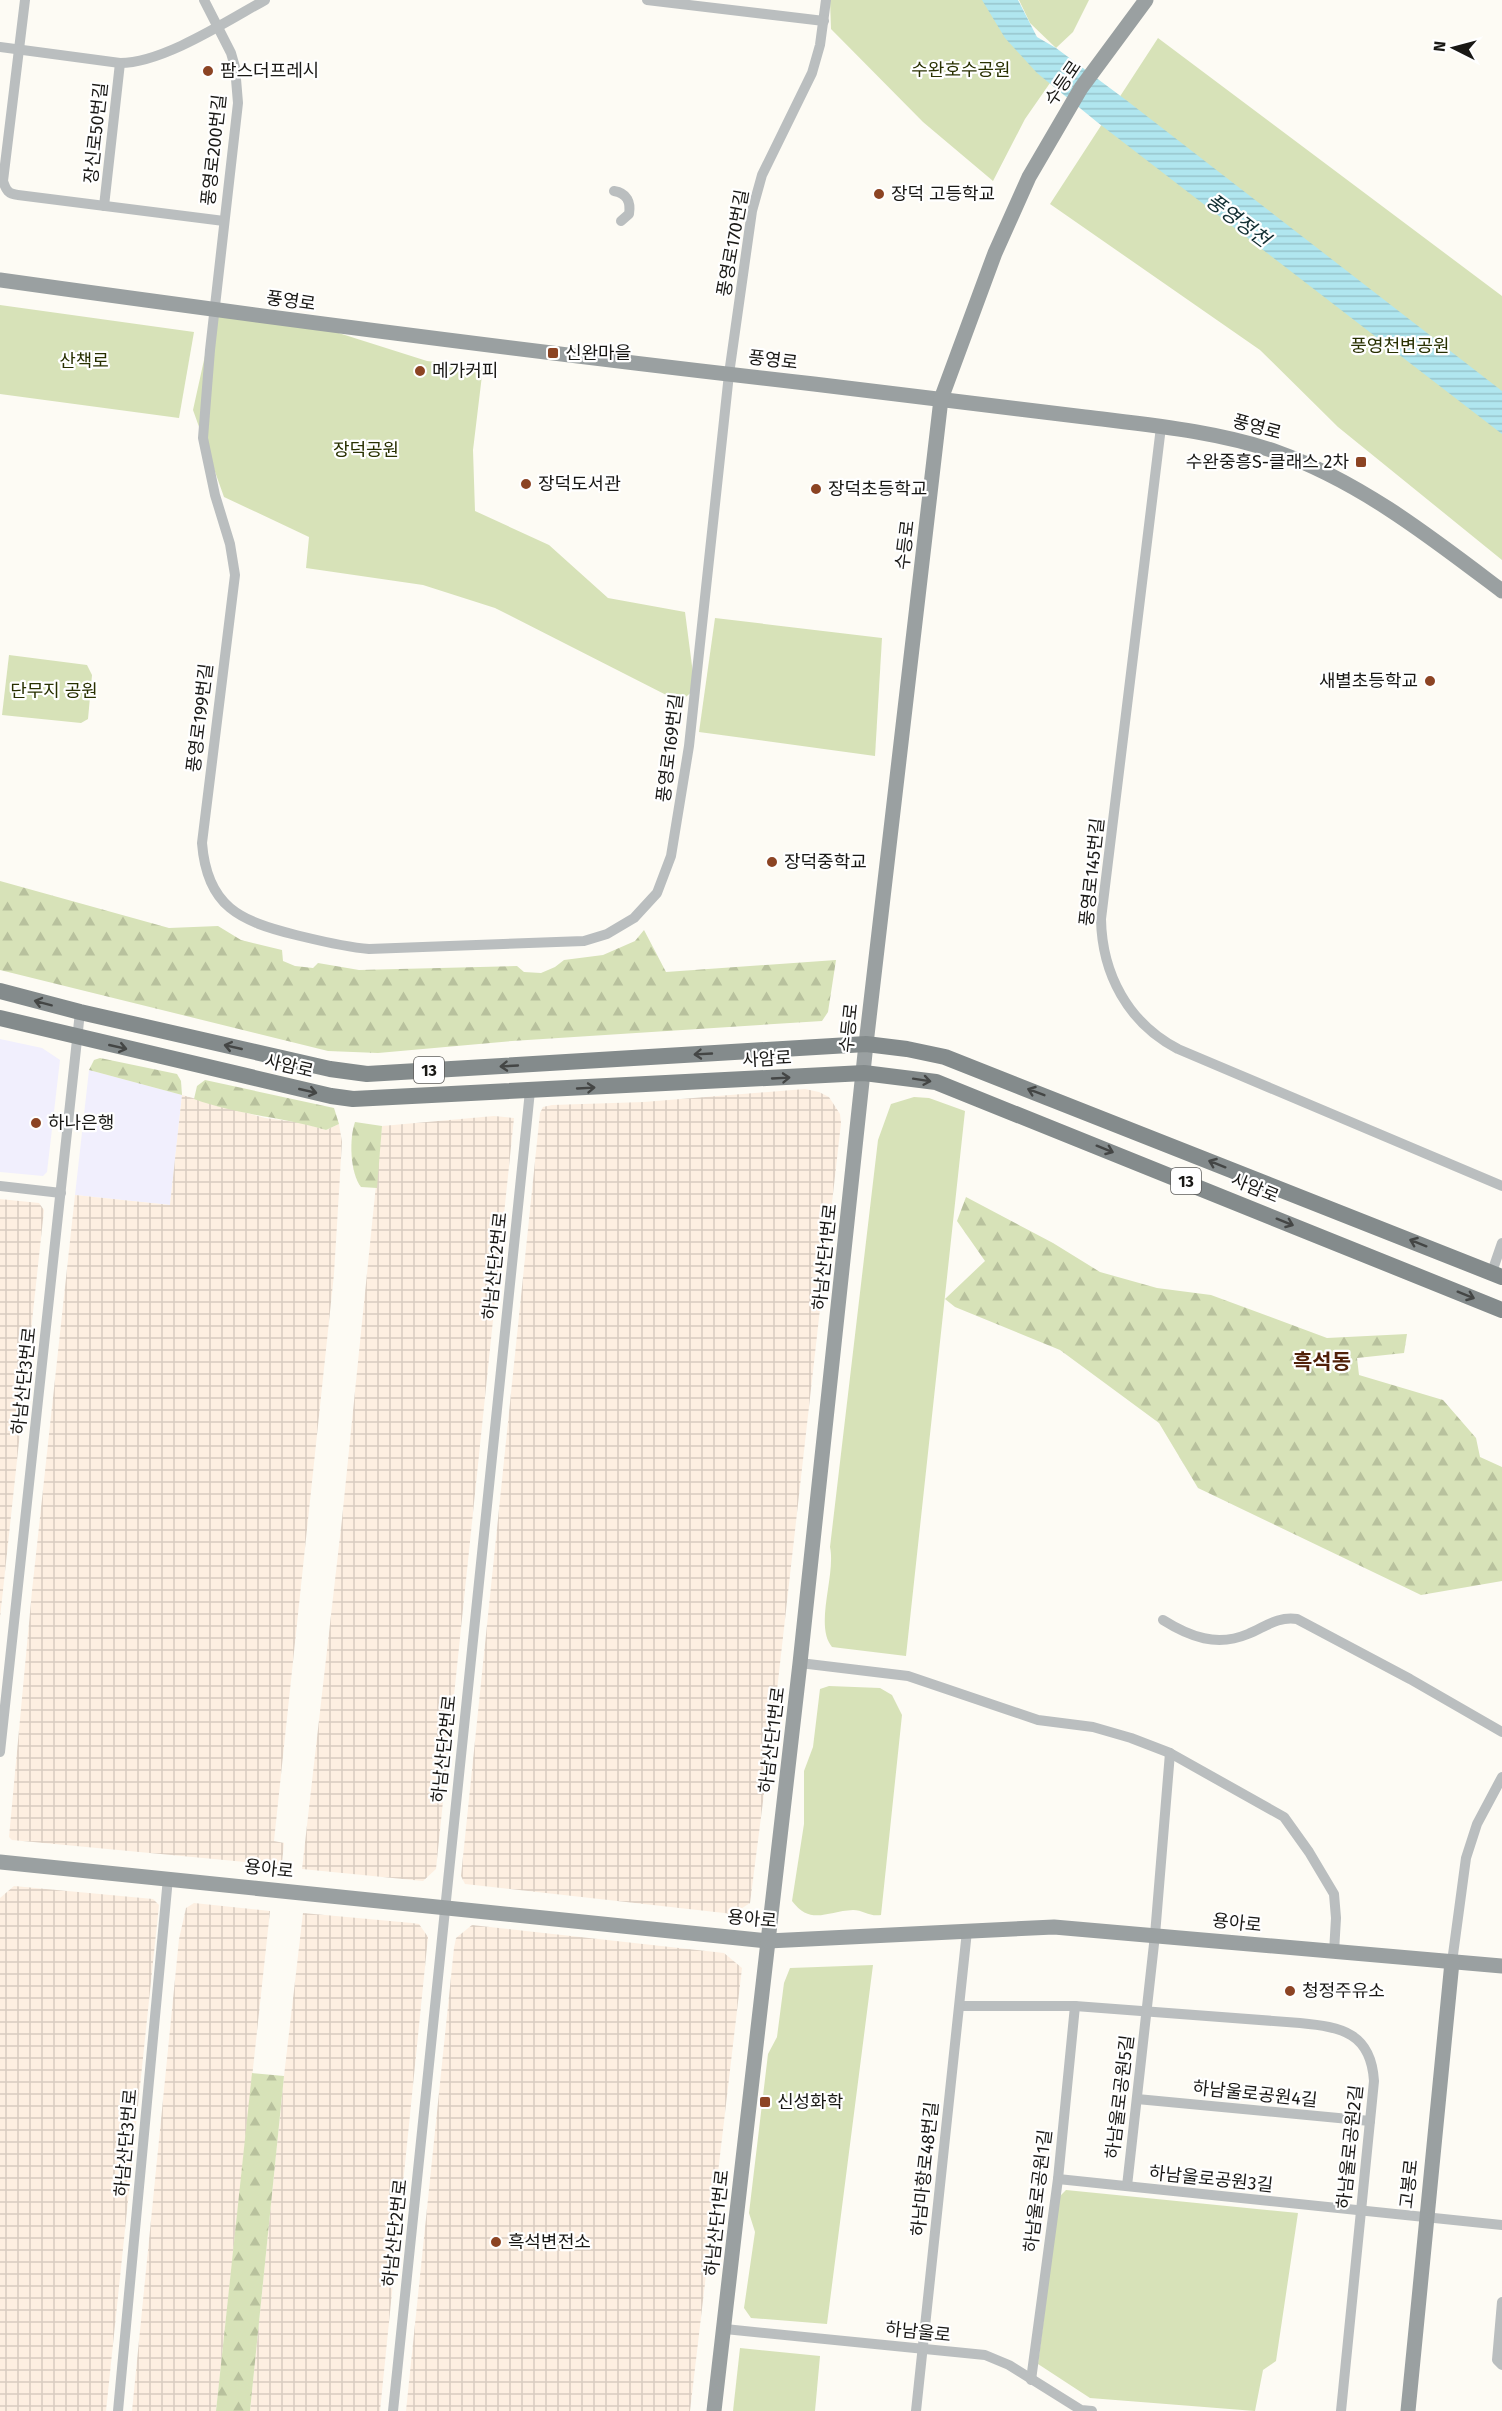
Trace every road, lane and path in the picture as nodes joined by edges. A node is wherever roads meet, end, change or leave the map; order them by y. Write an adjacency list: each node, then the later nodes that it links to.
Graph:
1 (25, 0): 10 (street)
2 (204, 0): 8 (street, 풍영로200번길)
3 (265, 0): 8 (street)
4 (647, 0): 7 (street)
5 (826, 0): 7 (street, 풍영로170번길)
6 (1146, 0): 19 (street, 수등로)
7 (824, 21): 18 (street, 풍영로170번길)
8 (217, 27): 11 (street, 장신로50번길); 14 (street, 풍영로200번길)
9 (0, 47): 10 (street, 장신로50번길)
10 (19, 50): 11 (street, 장신로50번길); 13 (street)
11 (120, 63): 13 (street, 장신로50번길)
12 (614, 191): 15 (street)
13 (104, 206): 14 (street)
14 (224, 221): 17 (street, 풍영로200번길)
15 (621, 221)
16 (0, 280): 17 (street, 풍영로)
17 (215, 310): 18 (street, 풍영로); 22 (street, 풍영로199번길)
18 (729, 375): 19 (street, 풍영로); 22 (street, 풍영로169번길)
19 (941, 399): 20 (street, 풍영로); 27 (street, 수등로)
20 (1161, 427): 21 (street, 풍영로); 31 (street, 풍영로145번길)
21 (1502, 591)
22 (442, 947)
23 (0, 991): 24 (main road, 사암로 / 13, one-way to 23)
24 (80, 1012): 26 (street, 하남산단3번로); 27 (main road, 사암로 / 13, one-way to 24)
25 (0, 1018): 26 (main road, 사암로 / 13)
26 (77, 1037): 29 (main road, 사암로 / 13, one-way to 29); 32 (street, 하남산단3번로)
27 (866, 1044): 28 (street, 수등로); 34 (main road, 사암로 / 13, one-way to 27)
28 (864, 1073): 29 (main road, 사암로 / 13, one-way to 28); 35 (main road, 사암로 / 13, one-way to 35); 37 (street, 하남산단1번로)
29 (530, 1091): 44 (street, 하남산단2번로)
30 (0, 1186): 32 (street)
31 (1502, 1186)
32 (62, 1193): 39 (street, 하남산단3번로)
33 (1502, 1243): 34 (street)
34 (1497, 1274)
35 (1502, 1310)
36 (1163, 1620): 38 (street)
37 (800, 1663): 40 (street); 47 (street, 하남산단1번로)
38 (1502, 1732)
39 (0, 1752)
40 (1170, 1753): 46 (street, 하남울로공원5길); 48 (street)
41 (1502, 1777): 49 (street)
42 (0, 1862): 43 (street, 용아로)
43 (168, 1878): 44 (street, 용아로); 66 (street, 하남산단3번로)
44 (444, 1907): 47 (street, 용아로); 67 (street, 하남산단2번로)
45 (967, 1931): 46 (street, 용아로); 47 (street, 용아로); 51 (street, 하남마항로48번길)
46 (1155, 1935): 48 (street, 용아로); 53 (street, 하남울로공원5길)
47 (768, 1941): 62 (street, 하남산단1번로)
48 (1334, 1952): 49 (street, 용아로)
49 (1452, 1962): 50 (street, 용아로); 59 (street, 고봉로)
50 (1502, 1966)
51 (960, 2006): 52 (street, 하남울로공원2길); 63 (street, 하남마항로48번길)
52 (1075, 2006): 53 (street, 하남울로공원2길); 56 (street, 하남울로공원1길)
53 (1146, 2012): 54 (street, 하남울로공원5길); 55 (street, 하남울로공원2길)
54 (1137, 2099): 55 (street, 하남울로공원4길); 57 (street, 하남울로공원5길)
55 (1370, 2121): 58 (street, 하남울로공원2길)
56 (1058, 2179): 57 (street, 하남울로공원3길); 65 (street, 하남울로공원1길)
57 (1126, 2186): 58 (street, 하남울로공원3길)
58 (1361, 2211): 59 (street, 하남울로공원3길); 71 (street, 하남울로공원2길)
59 (1426, 2218): 60 (street, 하남울로공원3길); 72 (street, 고봉로)
60 (1502, 2225)
61 (1502, 2302): 64 (street)
62 (725, 2329): 63 (street, 하남울로); 68 (street, 하남산단1번로)
63 (922, 2349): 65 (street, 하남울로); 69 (street, 하남마항로48번길)
64 (1502, 2365)
65 (1030, 2380): 70 (street, 하남울로)
66 (118, 2411)
67 (393, 2411)
68 (714, 2411)
69 (916, 2411)
70 (1092, 2411)
71 (1341, 2411)
72 (1408, 2411)

